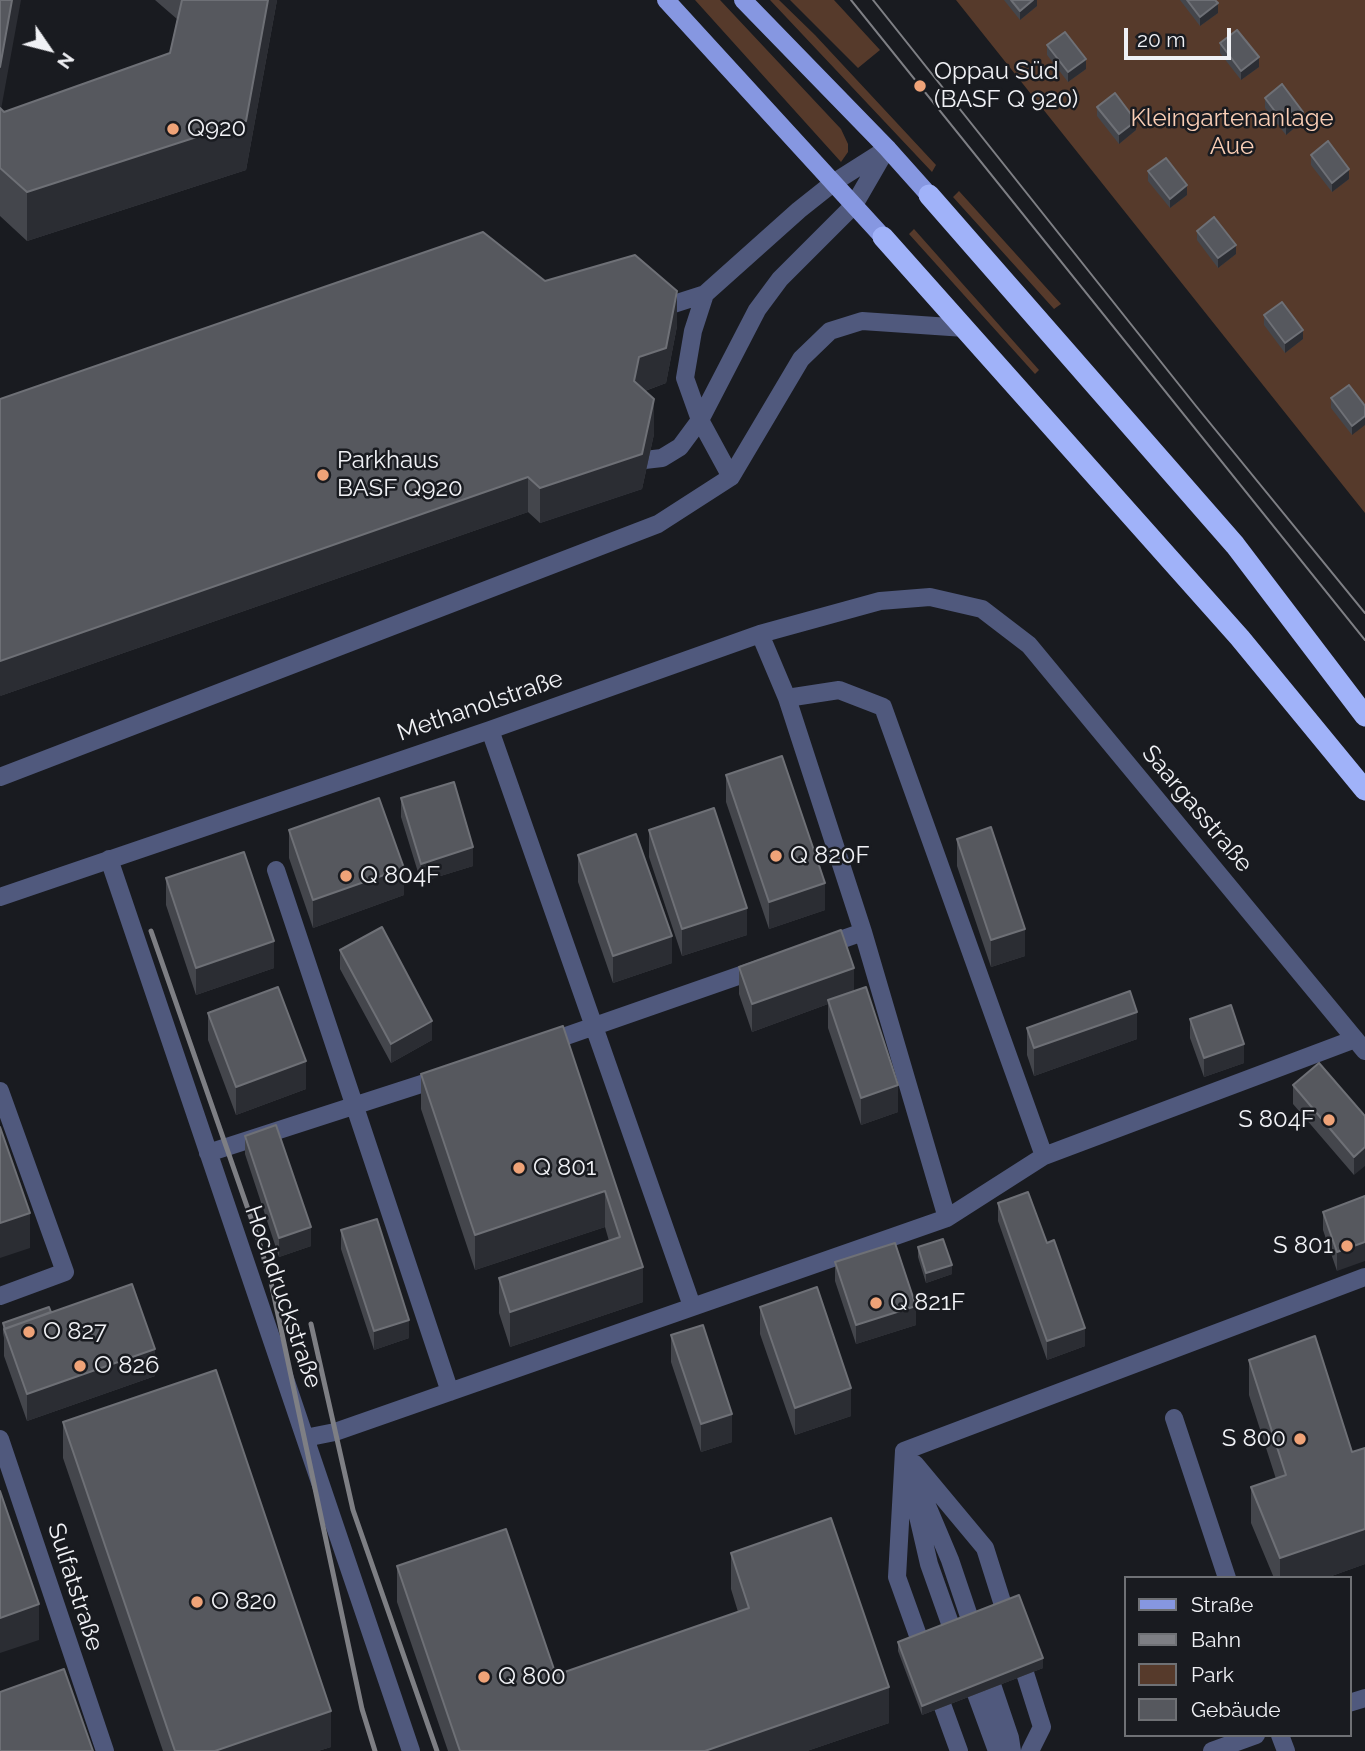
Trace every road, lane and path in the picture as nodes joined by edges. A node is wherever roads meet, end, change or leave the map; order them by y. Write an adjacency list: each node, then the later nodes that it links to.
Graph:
1 (666, 0): 4 (main road)
2 (743, 0): 3 (main road)
3 (887, 148): 4 (street); 5 (main road); 6 (street)
4 (833, 183): 6 (main road); 8 (street)
5 (929, 195): 17 (highway)
6 (854, 205): 7 (main road); 11 (street)
7 (883, 237): 10 (highway)
8 (705, 293): 9 (street); 11 (street)
9 (639, 315)
10 (965, 327): 13 (street); 20 (highway)
11 (700, 420): 12 (street); 13 (street)
12 (608, 463)
13 (731, 477): 19 (street)
14 (982, 608): 15 (street, Methanolstraße); 28 (street, Saargasstraße)
15 (760, 634): 16 (street); 18 (street, Methanolstraße)
16 (787, 698): 24 (street); 34 (street)
17 (1365, 716)
18 (490, 730): 21 (street, Methanolstraße); 27 (street)
19 (3, 772)
20 (1365, 790)
21 (109, 859): 23 (street, Methanolstraße); 33 (street, Hochdruckstraße)
22 (276, 870): 32 (street)
23 (0, 897)
24 (863, 932): 25 (street); 35 (street)
25 (812, 950)
26 (774, 964): 27 (street)
27 (596, 1027): 29 (street); 38 (street)
28 (1360, 1045): 34 (street)
29 (532, 1048)
30 (456, 1072): 32 (street)
31 (0, 1091): 37 (street)
32 (354, 1105): 33 (street); 39 (street)
33 (208, 1153): 41 (street, Hochdruckstraße)
34 (1044, 1156): 35 (street)
35 (947, 1218): 38 (street)
36 (1365, 1277): 43 (street)
37 (0, 1296)
38 (692, 1306): 39 (street)
39 (450, 1392): 41 (street)
40 (1174, 1418): 44 (street)
41 (305, 1438): 47 (street, Hochdruckstraße)
42 (0, 1439): 46 (street, Sulfatstraße)
43 (904, 1451): 48 (street); 49 (street); 50 (street); 51 (street)
44 (1226, 1576)
45 (1250, 1737): 52 (street)
46 (105, 1751)
47 (411, 1751)
48 (958, 1751)
49 (997, 1751)
50 (1012, 1751)
51 (1030, 1751)
52 (1212, 1751)

